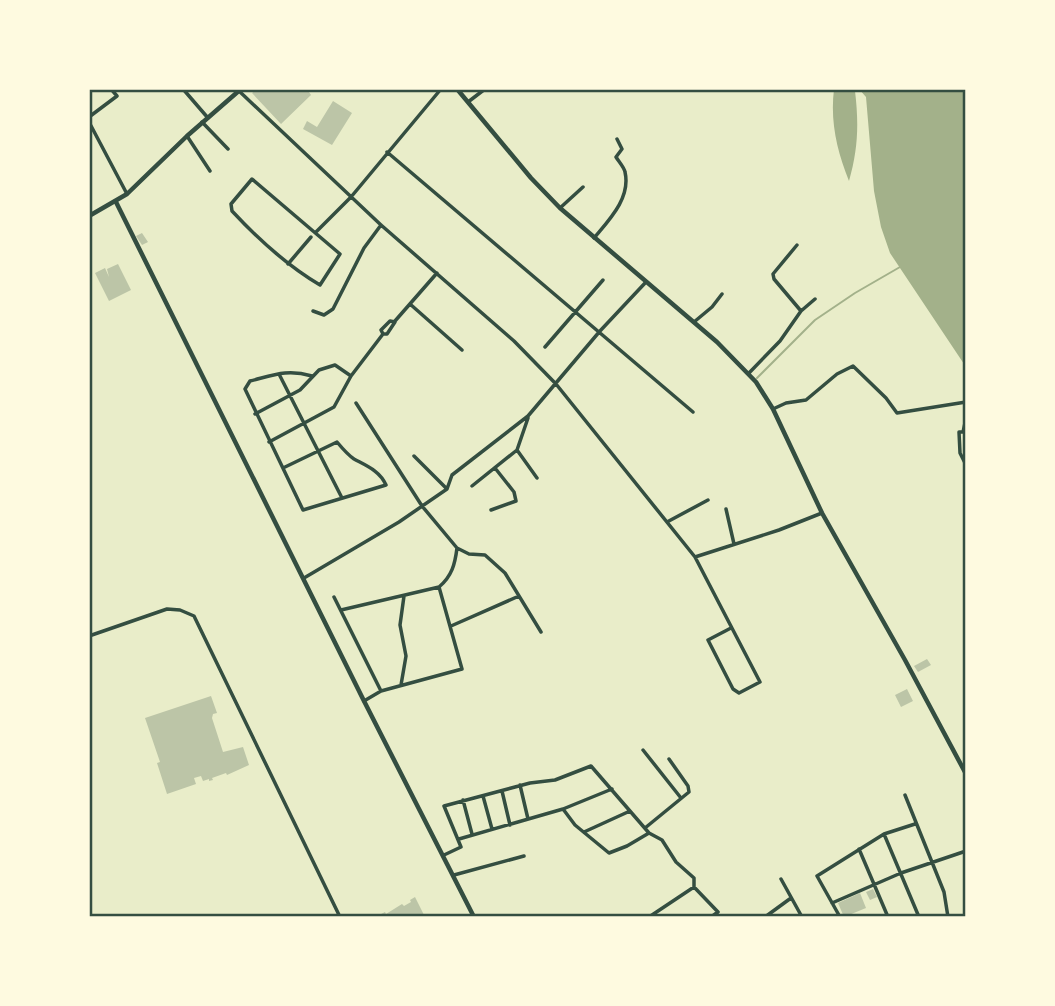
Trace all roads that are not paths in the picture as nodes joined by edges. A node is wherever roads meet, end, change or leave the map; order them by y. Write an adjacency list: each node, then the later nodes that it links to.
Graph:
1 (111, 89): 9 (street)
2 (183, 89): 8 (street)
3 (441, 89): 14 (street)
4 (457, 89): 7 (main road)
5 (485, 89): 7 (street)
6 (240, 90): 8 (main road); 18 (street)
7 (468, 102): 20 (main road)
8 (208, 118): 10 (main road)
9 (89, 119): 17 (street)
10 (202, 122): 11 (main road); 13 (street)
11 (187, 136): 15 (street); 17 (main road)
12 (617, 139): 25 (street)
13 (228, 149)
14 (387, 152): 18 (street); 35 (street)
15 (210, 171)
16 (583, 187): 20 (street)
17 (127, 194): 19 (main road)
18 (351, 197): 22 (street); 23 (street)
19 (116, 202): 21 (main road); 77 (main road)
20 (560, 208): 25 (main road)
21 (89, 216)
22 (381, 225): 28 (street); 34 (street)
23 (316, 232): 27 (street); 27 (street)
24 (310, 237): 27 (street)
25 (594, 238): 30 (main road)
26 (797, 245): 36 (street)
27 (288, 264)
28 (437, 273): 33 (street); 47 (street)
29 (603, 280): 35 (street)
30 (646, 282): 38 (main road); 39 (street)
31 (722, 294): 38 (street)
32 (815, 299): 36 (street)
33 (410, 304): 37 (street); 42 (street)
34 (313, 311)
35 (576, 311): 39 (street); 41 (street)
36 (801, 311): 43 (street)
37 (394, 321): 40 (street); 40 (street)
38 (694, 323): 43 (main road)
39 (600, 331): 47 (street); 52 (street)
40 (383, 334): 46 (street)
41 (545, 347)
42 (462, 351)
43 (749, 373): 51 (main road)
44 (279, 374): 45 (street); 48 (street); 53 (street)
45 (312, 376): 46 (street); 48 (street)
46 (351, 376): 56 (street)
47 (556, 384): 54 (street); 73 (street)
48 (289, 396): 53 (street); 56 (street)
49 (966, 402): 51 (street)
50 (356, 403): 69 (street)
51 (773, 409): 72 (main road)
52 (693, 412)
53 (255, 414): 57 (street)
54 (528, 416): 59 (street); 66 (street)
55 (966, 418): 61 (street)
56 (304, 423): 57 (street); 58 (street)
57 (269, 442): 62 (street)
58 (317, 450): 62 (street); 67 (street); 67 (street)
59 (517, 450): 63 (street); 64 (street)
60 (414, 456): 66 (street)
61 (966, 465)
62 (283, 468): 67 (street)
63 (495, 468): 65 (street); 71 (street)
64 (537, 478)
65 (472, 486)
66 (447, 489): 69 (street)
67 (342, 498)
68 (708, 500): 73 (street)
69 (422, 506): 75 (street); 77 (street)
70 (726, 509): 74 (street)
71 (491, 510)
72 (822, 513): 74 (street); 92 (main road)
73 (667, 522): 76 (street)
74 (734, 545): 76 (street)
75 (457, 548): 78 (street); 80 (street)
76 (695, 557): 84 (street)
77 (304, 578): 89 (main road)
78 (439, 587): 79 (street); 83 (street)
79 (404, 596): 82 (street); 87 (street)
80 (519, 596): 83 (street); 85 (street)
81 (334, 597): 82 (street)
82 (341, 610): 88 (street)
83 (451, 626): 87 (street)
84 (731, 628): 84 (street)
85 (541, 632)
86 (89, 636): 125 (street)
87 (401, 685): 88 (street)
88 (382, 691): 89 (street)
89 (364, 701): 114 (main road)
90 (643, 750): 98 (street)
91 (669, 759): 98 (street)
92 (966, 774)
93 (520, 785): 94 (street); 95 (street); 102 (street)
94 (612, 789): 100 (street); 101 (street)
95 (502, 791): 97 (street); 104 (street)
96 (905, 795): 103 (street)
97 (483, 796): 99 (street); 106 (street)
98 (681, 798): 105 (street)
99 (463, 800): 109 (street); 111 (street)
100 (563, 809): 102 (street); 107 (street)
101 (630, 811): 105 (street); 107 (street)
102 (528, 820): 104 (street)
103 (915, 824): 110 (street); 116 (street)
104 (510, 825): 106 (street)
105 (645, 828): 108 (street)
106 (492, 829): 109 (street)
107 (584, 832): 108 (street)
108 (649, 833): 121 (street)
109 (472, 834): 111 (street)
110 (884, 834): 112 (street); 117 (street)
111 (459, 839): 114 (street)
112 (859, 849): 120 (street); 123 (street)
113 (966, 851): 116 (street)
114 (444, 855): 118 (main road)
115 (524, 856): 118 (street)
116 (931, 862): 117 (street); 135 (street)
117 (901, 873): 120 (street); 134 (street)
118 (454, 875): 126 (main road)
119 (781, 880): 122 (street)
120 (875, 884): 123 (street); 133 (street)
121 (694, 887): 124 (street); 127 (street)
122 (791, 898): 130 (street); 131 (street)
123 (832, 903): 132 (street)
124 (718, 912): 128 (street); 129 (street)
125 (340, 917)
126 (474, 917)
127 (649, 917)
128 (711, 917)
129 (723, 917)
130 (765, 917)
131 (802, 917)
132 (840, 917)
133 (888, 917)
134 (919, 917)
135 (948, 917)

